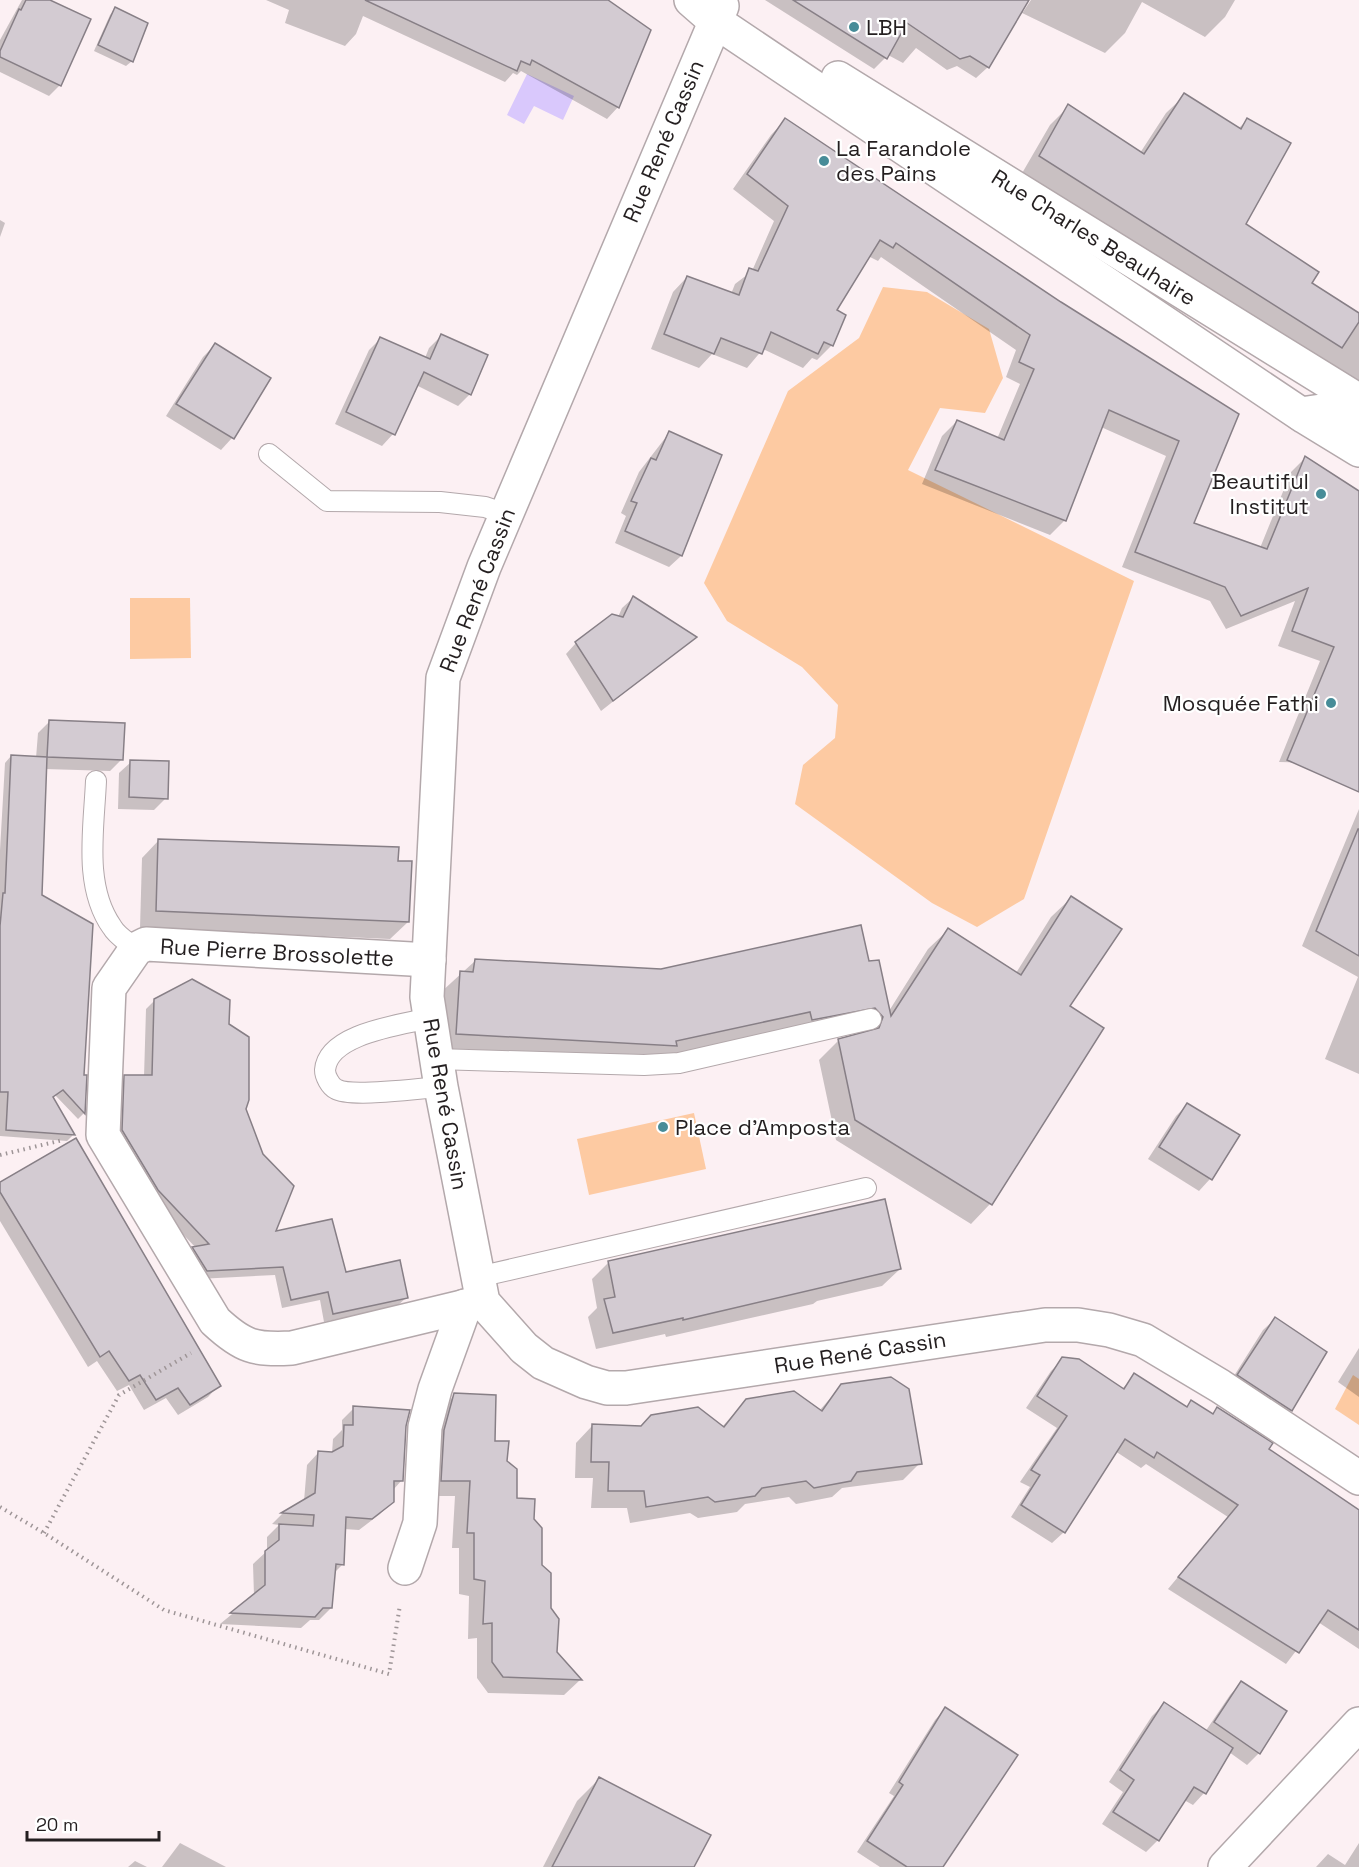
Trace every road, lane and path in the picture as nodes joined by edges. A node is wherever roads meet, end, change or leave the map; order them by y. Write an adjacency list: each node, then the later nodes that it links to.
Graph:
1 (708, 7): 2 (street, Rue Charles Beauhaire); 3 (street); 7 (street, Rue René Cassin)
2 (1359, 401)
3 (1300, 414): 4 (street); 5 (street)
4 (1359, 430)
5 (1359, 450)
6 (269, 454): 7 (lane)
7 (506, 514): 10 (street, Rue René Cassin)
8 (96, 781): 9 (lane)
9 (136, 949): 10 (street, Rue Pierre Brossolette); 14 (street, Rue Pierre Brossolette)
10 (429, 960): 11 (street, Rue René Cassin)
11 (430, 1018): 13 (street, Rue René Cassin); 13 (lane)
12 (871, 1019): 13 (lane)
13 (438, 1073): 17 (street, Rue René Cassin)
14 (103, 1135): 15 (path); 18 (street)
15 (0, 1155)
16 (866, 1188): 17 (lane)
17 (475, 1295): 18 (street); 19 (street, Rue René Cassin); 22 (street)
18 (227, 1332): 21 (path)
19 (1359, 1478)
20 (0, 1507): 21 (path)
21 (44, 1533): 22 (path)
22 (405, 1568)
23 (1359, 1724): 24 (street)
24 (1225, 1867)

